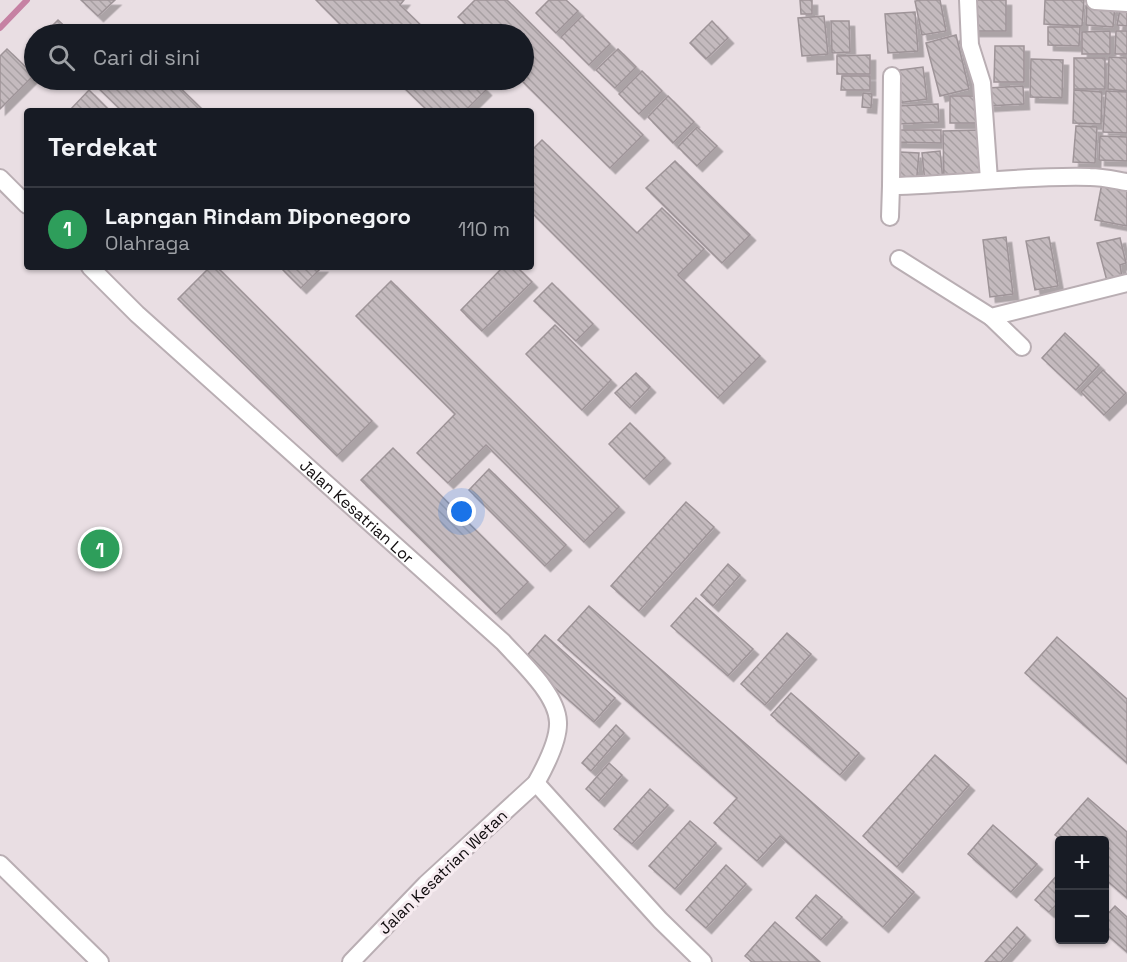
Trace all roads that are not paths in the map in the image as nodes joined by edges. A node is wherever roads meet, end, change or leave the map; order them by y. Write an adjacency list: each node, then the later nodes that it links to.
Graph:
1 (968, 0): 6 (street)
2 (1095, 1): 3 (street)
3 (1127, 3)
4 (892, 76): 8 (street)
5 (0, 178): 9 (street)
6 (989, 180): 7 (street); 8 (street)
7 (1127, 182)
8 (891, 186): 10 (street)
9 (24, 202)
10 (890, 217)
11 (899, 259): 14 (street)
12 (93, 270): 16 (street, Jalan Kesatrian Lor)
13 (1127, 282): 14 (street)
14 (991, 317): 15 (street)
15 (1022, 347)
16 (536, 783): 19 (street, Jalan Kesatrian Wetan); 20 (street)
17 (0, 864): 18 (street)
18 (100, 962)
19 (351, 962)
20 (703, 962)

